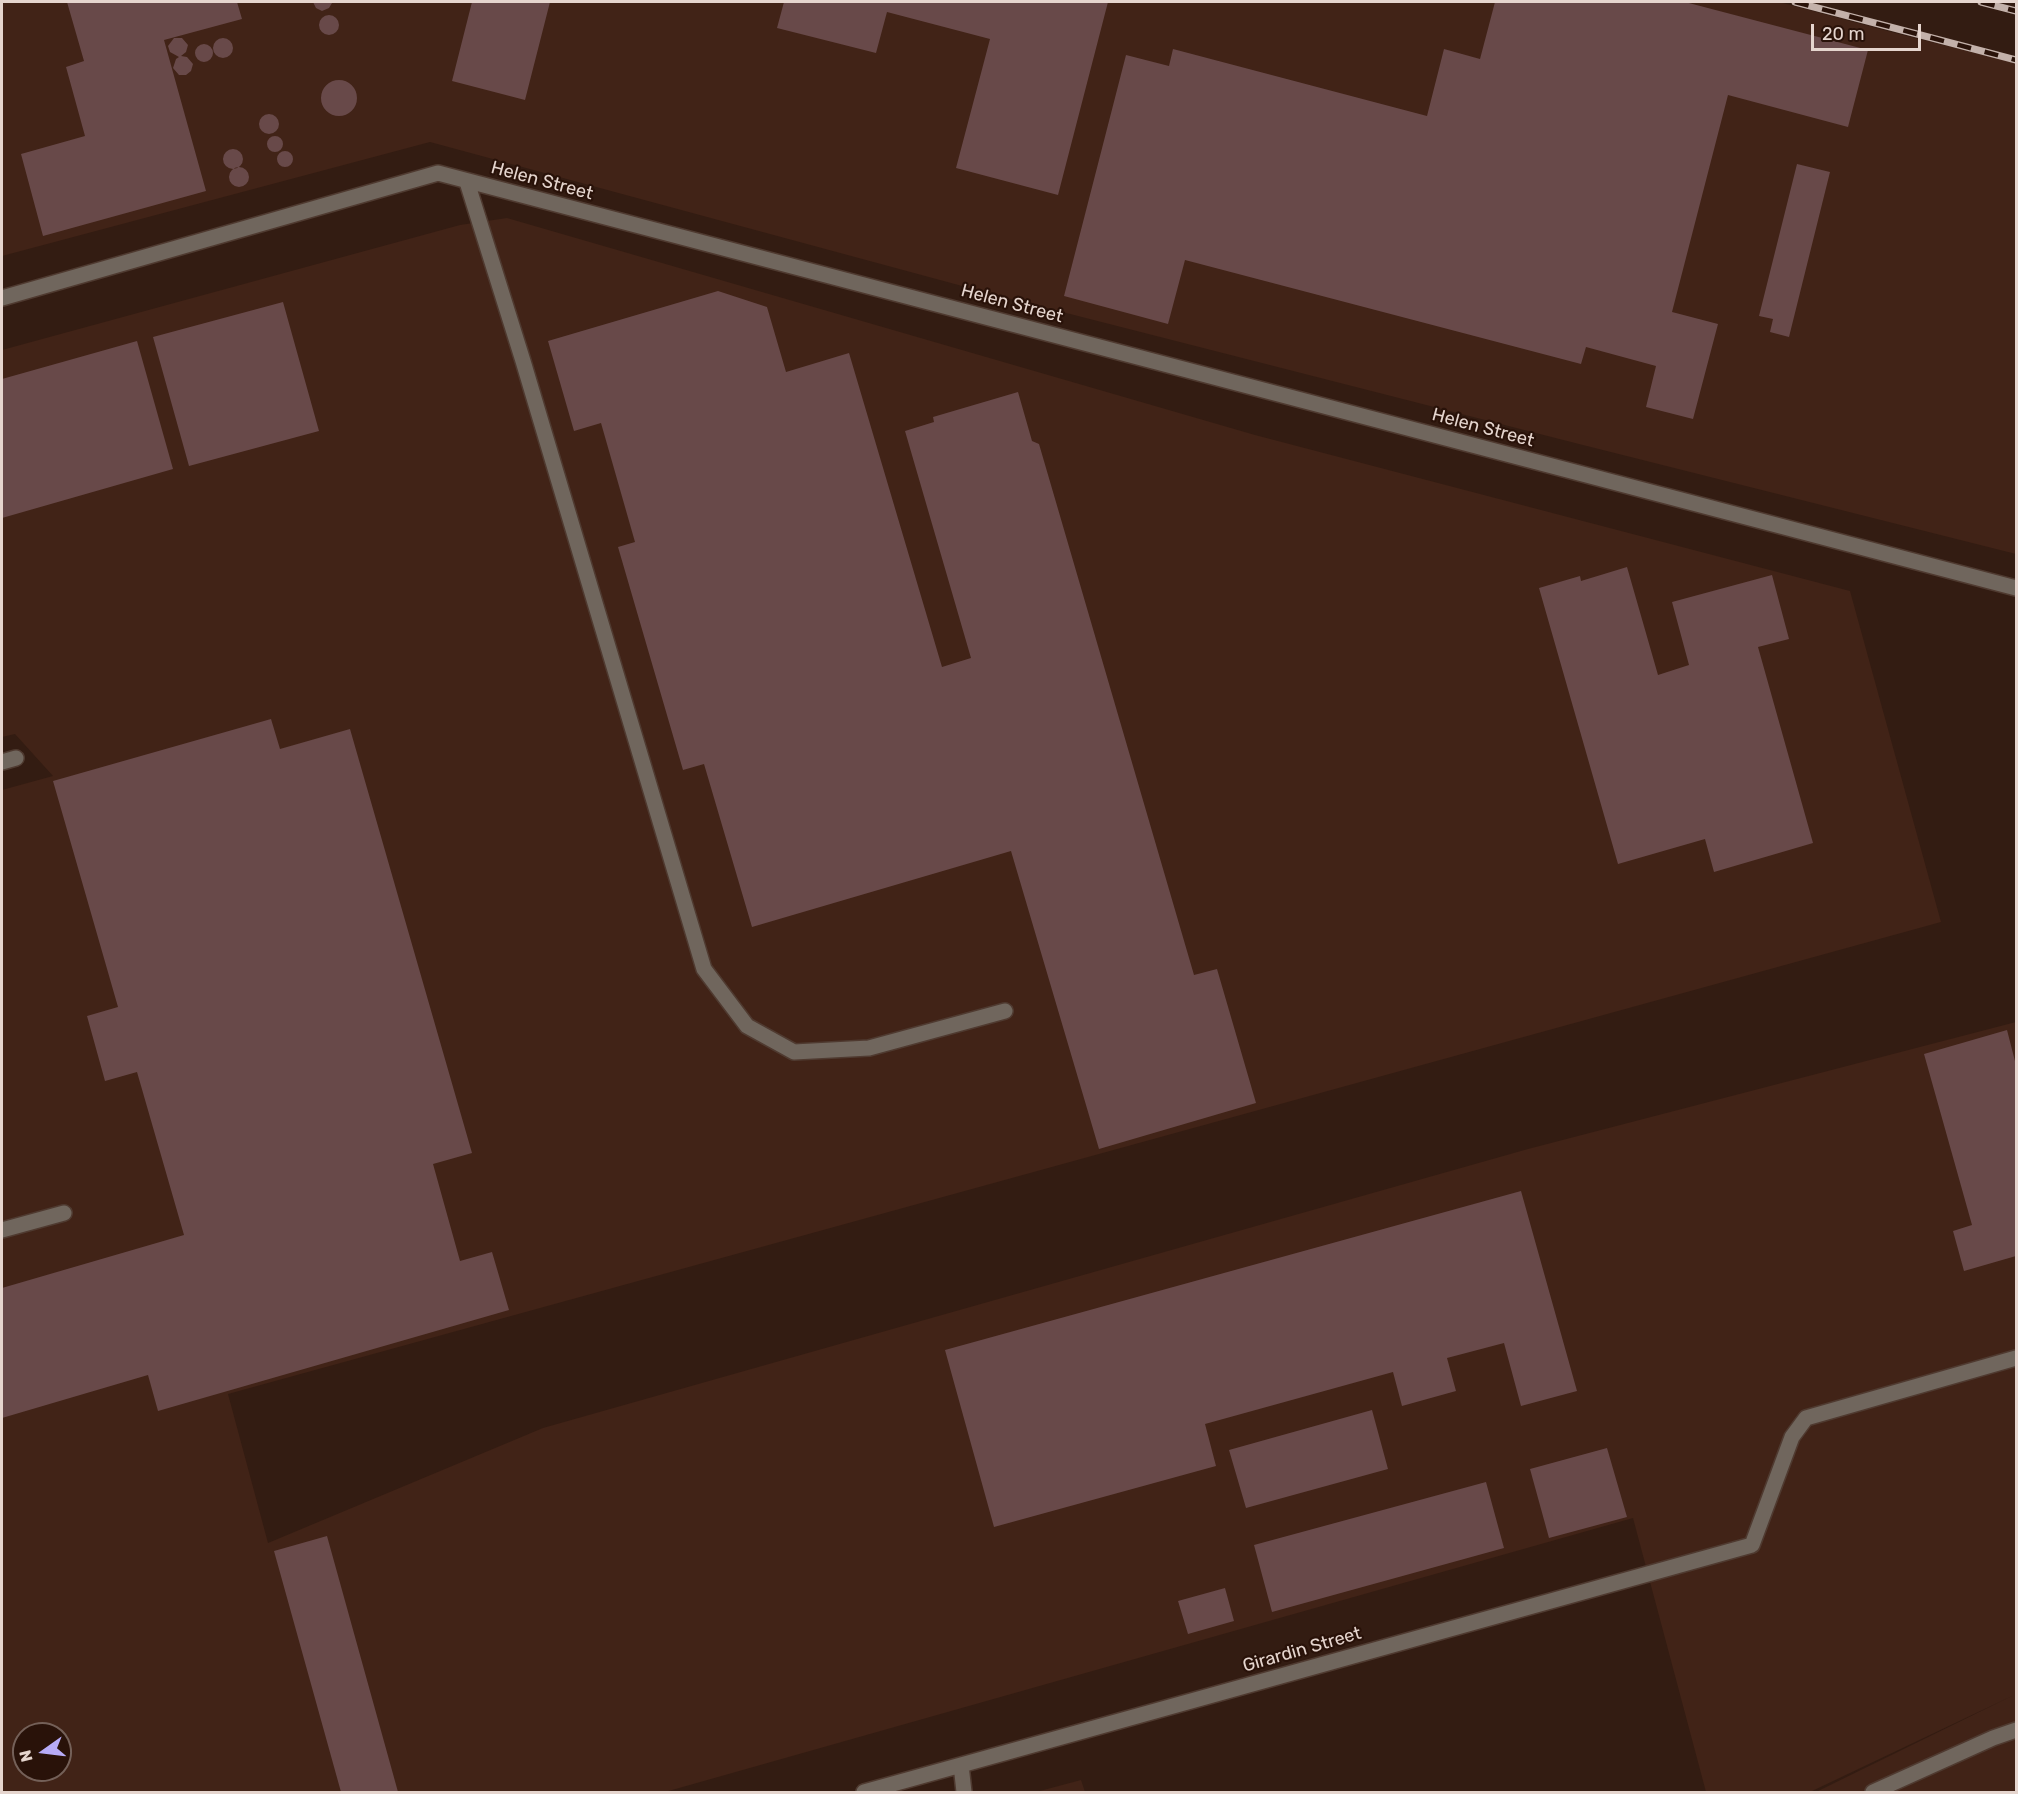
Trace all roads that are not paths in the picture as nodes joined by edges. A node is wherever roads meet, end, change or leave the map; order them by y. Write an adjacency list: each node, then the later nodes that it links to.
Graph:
1 (466, 182): 2 (street, Helen Street); 3 (street, Helen Street); 4 (street)
2 (2, 298)
3 (2016, 588)
4 (1005, 1011)
5 (64, 1213): 6 (street)
6 (2, 1230)
7 (2016, 1358): 9 (street, Girardin Street)
8 (2016, 1730): 12 (street)
9 (961, 1765): 10 (street, Girardin Street); 11 (street)
10 (864, 1792)
11 (964, 1792)
12 (1873, 1792)

